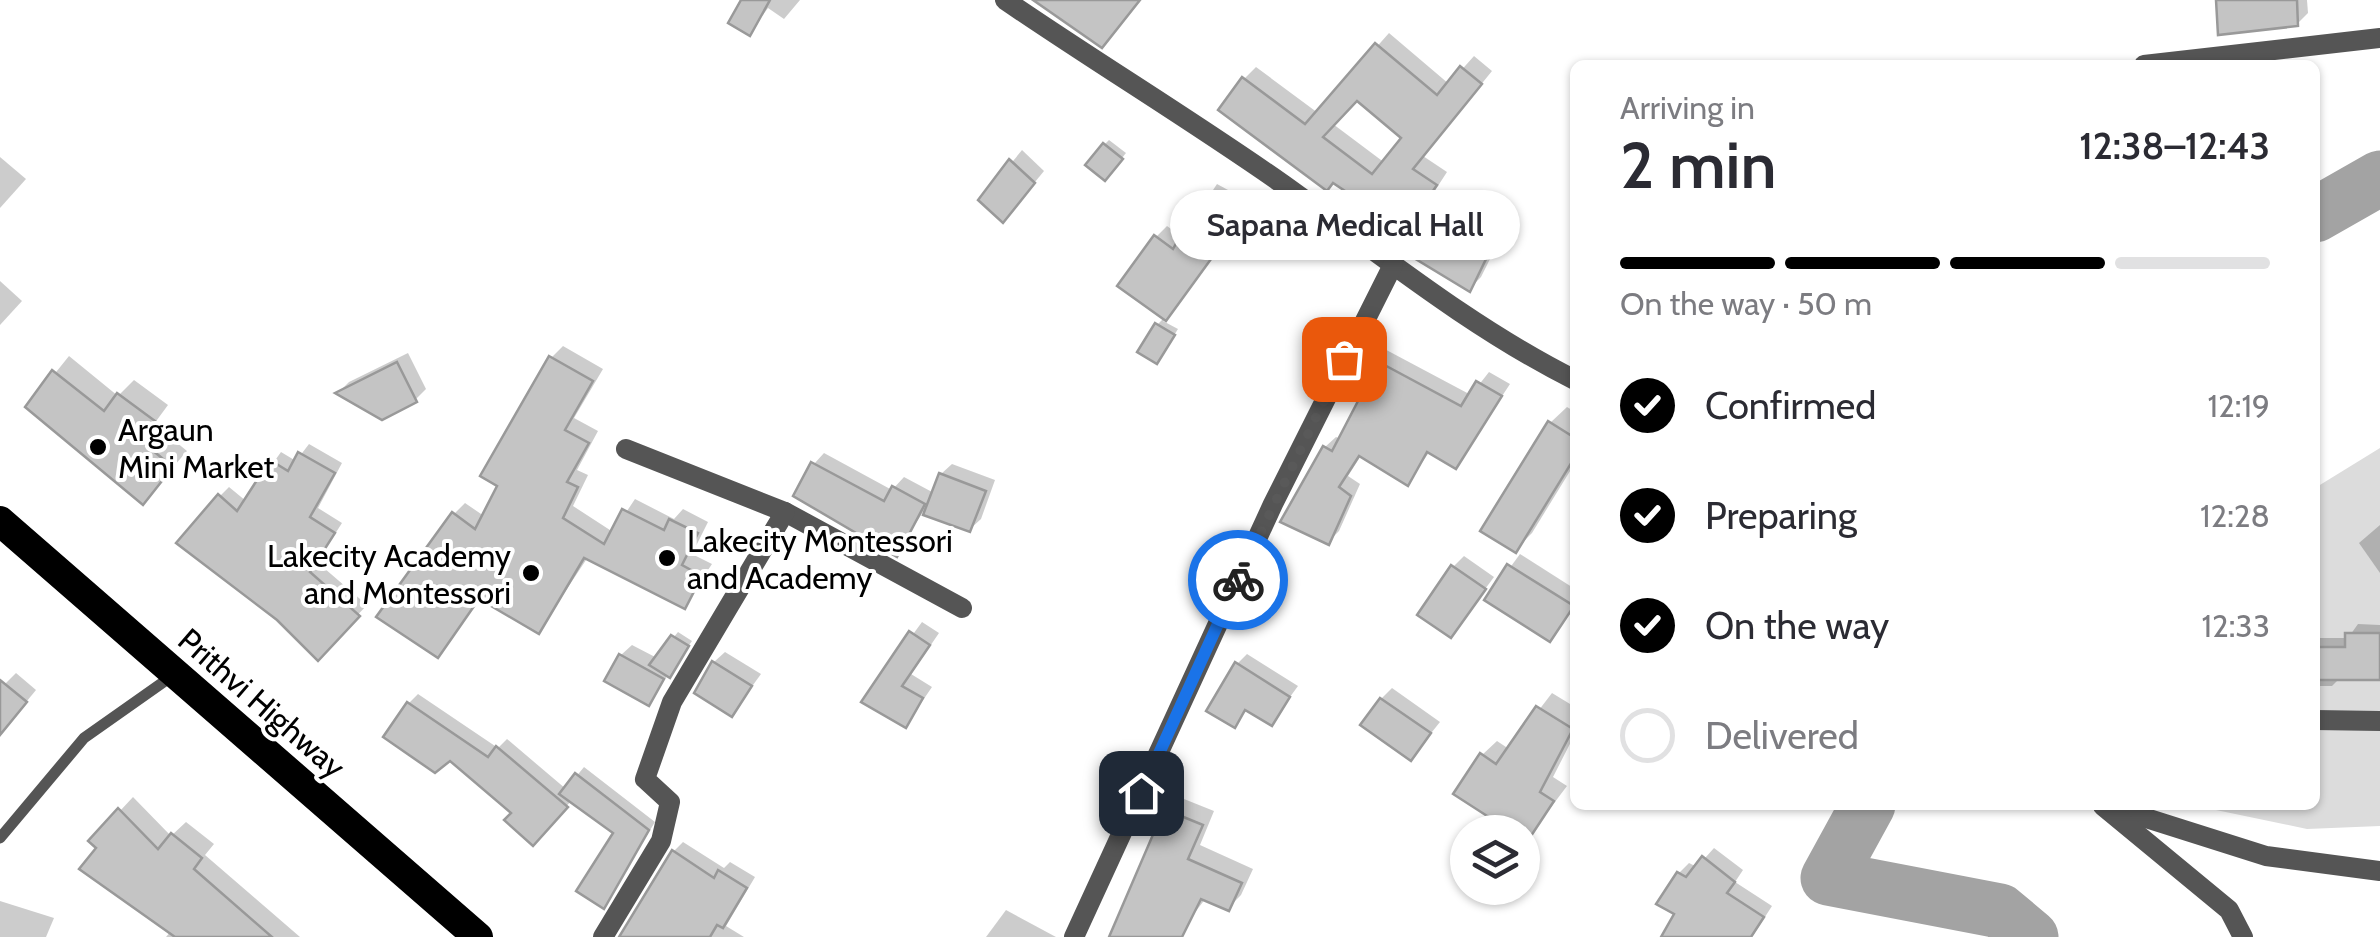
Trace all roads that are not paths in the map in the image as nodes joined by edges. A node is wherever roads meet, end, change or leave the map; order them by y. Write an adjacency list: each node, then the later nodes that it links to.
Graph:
1 (1005, 0): 4 (street)
2 (2380, 38): 3 (street)
3 (2188, 60)
4 (1393, 265): 5 (street); 19 (street)
5 (1570, 378)
6 (626, 449): 7 (street)
7 (785, 512): 9 (street); 18 (street)
8 (0, 522): 10 (highway, Prithvi Highway)
9 (962, 608)
10 (176, 674): 15 (lane); 17 (highway, Prithvi Highway)
11 (2320, 720): 12 (street)
12 (2380, 721)
13 (2109, 810): 20 (street)
14 (2119, 810): 16 (street)
15 (0, 838)
16 (2380, 871)
17 (478, 937)
18 (602, 937)
19 (1074, 937)
20 (2243, 937)

